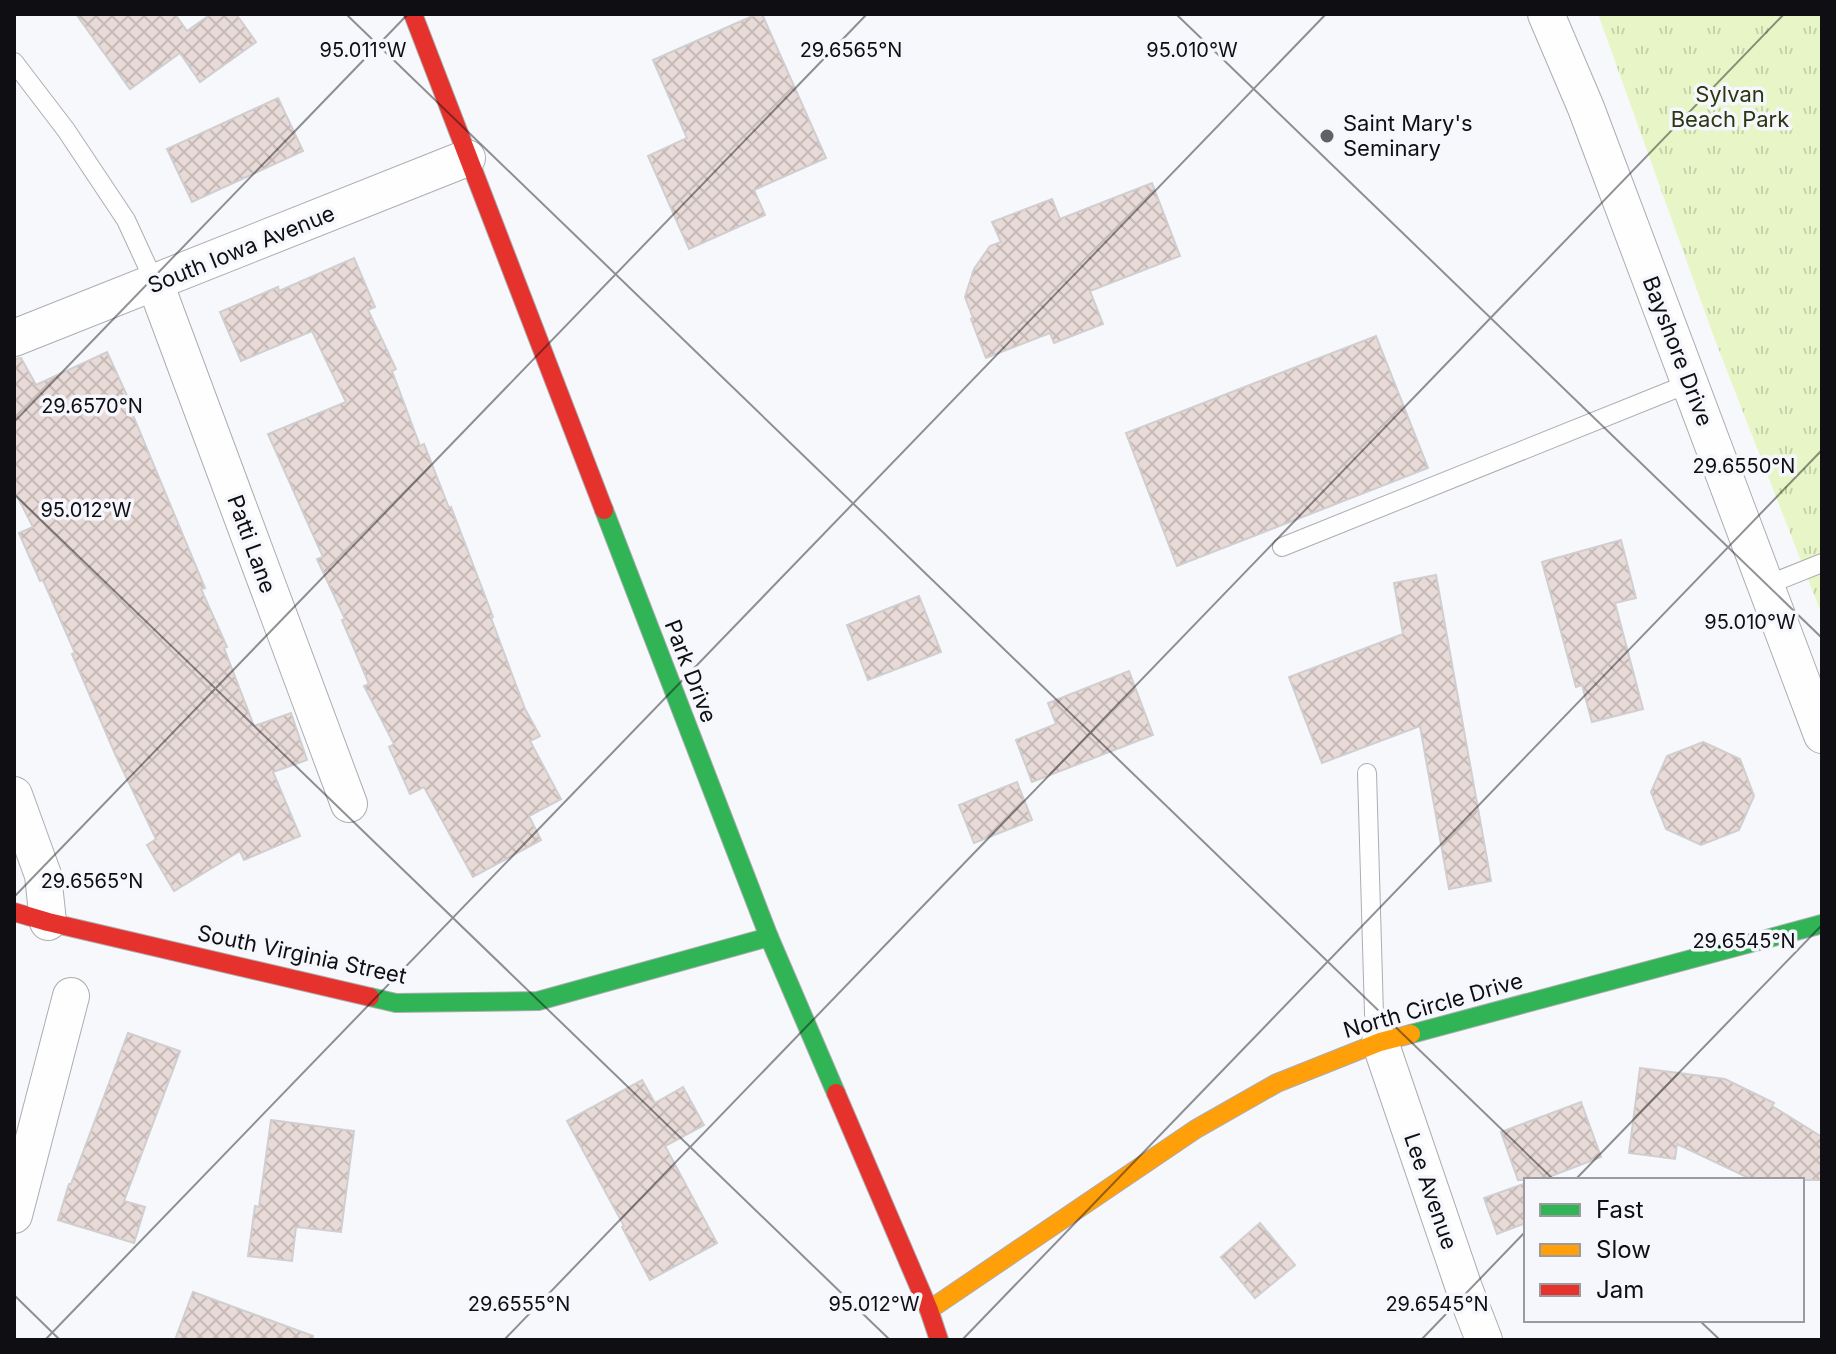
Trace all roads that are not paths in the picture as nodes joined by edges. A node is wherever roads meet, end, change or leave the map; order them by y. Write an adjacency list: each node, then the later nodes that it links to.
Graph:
1 (413, 14): 4 (street, Park Drive)
2 (1546, 14): 7 (street, Bayshore Drive)
3 (14, 62): 5 (lane)
4 (467, 158): 5 (street, South Iowa Avenue); 18 (street, Park Drive)
5 (155, 283): 6 (street, South Iowa Avenue); 14 (street, Patti Lane)
6 (14, 338)
7 (1690, 383): 8 (lane); 10 (street, Bayshore Drive)
8 (1282, 547)
9 (1822, 563): 10 (lane)
10 (1767, 585): 11 (street, Bayshore Drive)
11 (1822, 735)
12 (1367, 773): 20 (lane)
13 (14, 795): 16 (street)
14 (349, 804)
15 (14, 912): 16 (street, South Virginia Street)
16 (48, 922): 18 (street, South Virginia Street)
17 (1822, 924): 20 (street, North Circle Drive)
18 (769, 937): 22 (street, Park Drive)
19 (71, 996): 21 (street)
20 (1380, 1042): 22 (street, North Circle Drive); 24 (street, Lee Avenue)
21 (14, 1215)
22 (929, 1310): 23 (street, Park Drive)
23 (939, 1340)
24 (1484, 1340)

